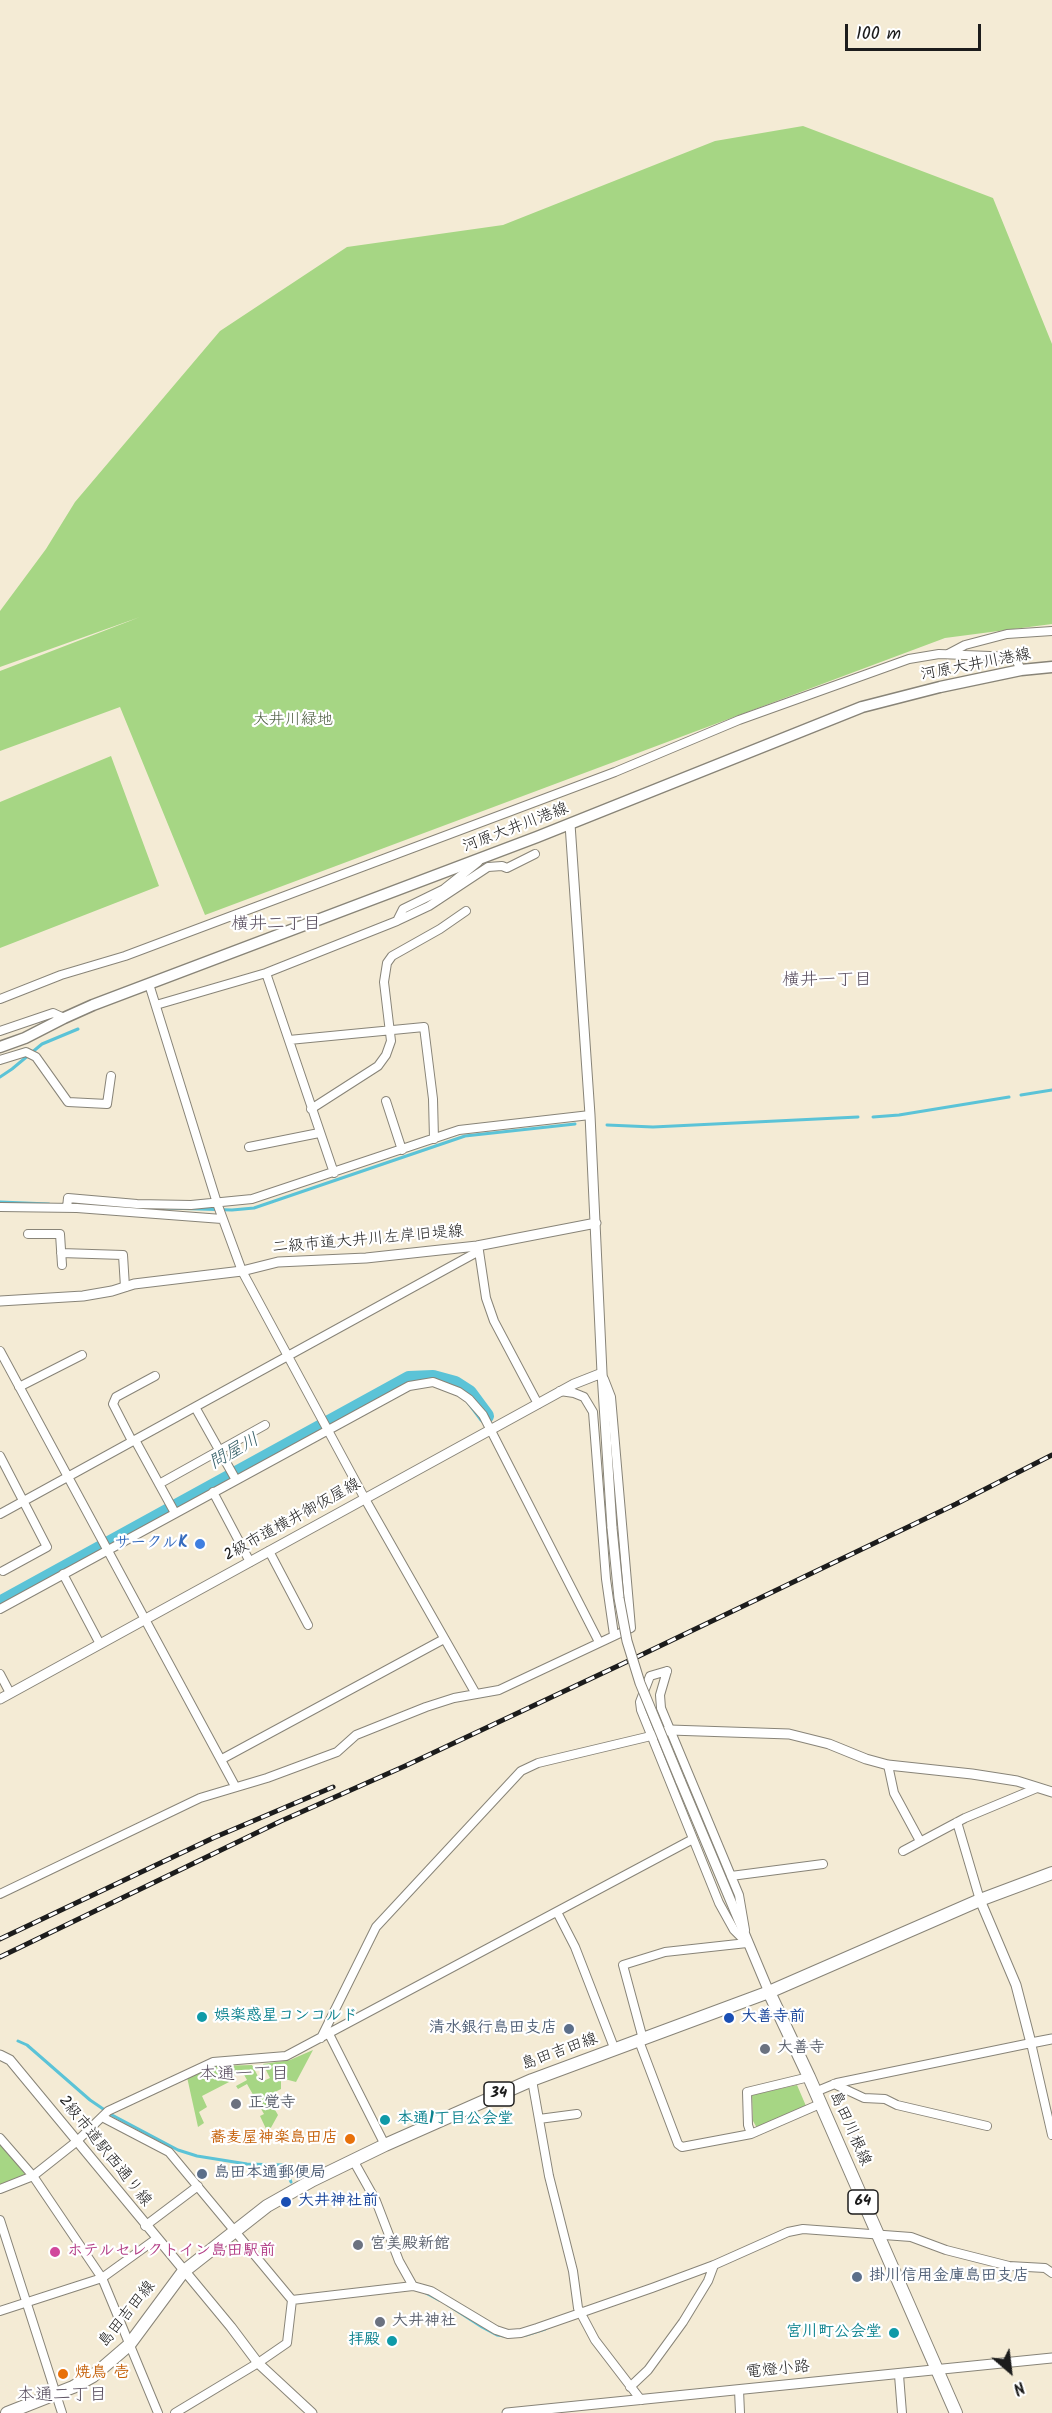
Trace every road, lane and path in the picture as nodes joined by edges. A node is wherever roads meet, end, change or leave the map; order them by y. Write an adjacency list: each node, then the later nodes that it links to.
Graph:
1 (1052, 631): 2 (street)
2 (946, 654): 4 (street); 12 (street)
3 (1052, 667): 4 (main road, 河原大井川港線)
4 (1021, 670): 5 (main road, 河原大井川港線)
5 (570, 824): 7 (main road, 河原大井川港線); 23 (street)
6 (535, 854): 9 (street)
7 (484, 857): 9 (street); 11 (main road, 河原大井川港線)
8 (466, 911): 15 (street)
9 (397, 921): 10 (street)
10 (267, 974): 13 (street); 17 (street)
11 (149, 984): 13 (street); 14 (main road, 河原大井川港線)
12 (0, 999)
13 (156, 1005): 29 (street)
14 (64, 1018): 16 (street); 18 (main road, 河原大井川港線)
15 (391, 1030): 17 (street); 22 (street); 25 (street)
16 (0, 1031)
17 (289, 1040): 22 (street)
18 (0, 1047)
19 (0, 1060): 20 (street)
20 (111, 1076)
21 (386, 1101): 27 (street)
22 (311, 1109): 24 (street)
23 (590, 1115): 25 (street); 35 (street)
24 (319, 1133): 26 (street); 28 (street)
25 (434, 1139): 27 (street)
26 (249, 1147)
27 (402, 1150): 28 (street)
28 (334, 1173): 29 (street)
29 (217, 1203): 30 (street); 34 (street)
30 (160, 1204): 32 (street); 33 (street)
31 (0, 1207): 32 (street)
32 (67, 1208): 33 (street)
33 (160, 1215): 34 (street)
34 (222, 1218): 40 (street)
35 (596, 1223): 37 (street, 二級市道大井川左岸旧堤線); 46 (street)
36 (28, 1234): 38 (street)
37 (478, 1248): 40 (street, 二級市道大井川左岸旧堤線); 45 (street); 50 (street)
38 (61, 1252): 39 (street); 41 (street)
39 (62, 1265)
40 (242, 1271): 41 (street, 二級市道大井川左岸旧堤線); 45 (street)
41 (125, 1287): 42 (street, 二級市道大井川左岸旧堤線)
42 (0, 1302)
43 (0, 1351): 48 (street)
44 (82, 1355): 48 (street)
45 (288, 1356): 51 (street); 54 (street)
46 (602, 1373): 49 (street, 2級市道横井御仮屋線); 74 (street); 99 (street, bridge)
47 (155, 1376): 55 (street)
48 (19, 1387): 58 (street)
49 (560, 1391): 50 (street, 2級市道横井御仮屋線); 74 (street)
50 (538, 1404): 53 (street, 2級市道横井御仮屋線)
51 (195, 1407): 55 (street); 56 (street)
52 (265, 1425): 56 (street)
53 (491, 1429): 54 (street); 62 (street, 2級市道横井御仮屋線); 76 (street)
54 (328, 1430): 59 (street); 62 (street)
55 (134, 1441): 58 (street); 60 (street)
56 (220, 1450): 59 (street); 60 (street)
57 (0, 1456): 63 (street)
58 (68, 1477): 63 (street); 66 (street)
59 (236, 1480): 61 (street)
60 (159, 1484): 64 (street)
61 (213, 1492): 64 (street); 68 (street)
62 (365, 1499): 67 (street, 2級市道横井御仮屋線); 75 (street)
63 (23, 1501): 65 (street); 69 (street)
64 (175, 1513): 66 (street)
65 (0, 1514)
66 (107, 1550): 70 (street); 72 (street)
67 (269, 1551): 68 (street, 2級市道横井御仮屋線); 73 (street)
68 (250, 1562): 72 (street, 2級市道横井御仮屋線)
69 (3, 1571)
70 (63, 1574): 71 (street); 77 (street)
71 (0, 1609)
72 (145, 1618): 77 (street, 2級市道横井御仮屋線); 84 (street)
73 (308, 1625)
74 (614, 1635): 76 (street)
75 (444, 1639): 80 (street); 84 (street)
76 (599, 1642): 80 (street)
77 (100, 1644): 79 (street, 2級市道横井御仮屋線)
78 (0, 1674): 79 (street)
79 (10, 1694): 81 (street, 2級市道横井御仮屋線)
80 (476, 1694): 86 (street)
81 (0, 1699)
82 (670, 1730): 83 (street); 83 (street); 85 (street); 95 (street)
83 (651, 1736): 90 (street); 102 (street)
84 (222, 1759): 86 (street)
85 (888, 1765): 87 (street); 91 (street)
86 (235, 1786): 96 (street)
87 (1037, 1788): 88 (street); 89 (street)
88 (1052, 1792)
89 (957, 1822): 91 (street); 97 (street)
90 (693, 1839): 98 (street); 99 (street)
91 (920, 1841): 92 (street)
92 (903, 1851)
93 (823, 1864): 95 (street)
94 (1052, 1873): 97 (main road, 島田吉田線 / 34)
95 (731, 1876): 99 (street)
96 (0, 1894)
97 (980, 1900): 100 (main road, 島田吉田線 / 34); 105 (street)
98 (557, 1912): 101 (street); 106 (street)
99 (747, 1943): 100 (street); 104 (street)
100 (769, 1992): 104 (main road, 島田吉田線 / 34); 108 (main road, 島田川根線 / 64)
101 (329, 2034): 102 (street); 122 (street)
102 (320, 2039): 114 (street)
103 (1052, 2039): 105 (street)
104 (641, 2040): 106 (main road, 島田吉田線 / 34); 118 (street)
105 (1031, 2043): 110 (street); 116 (street)
106 (615, 2050): 109 (main road, 島田吉田線 / 34)
107 (0, 2055): 121 (street, 2級市道駅西通り線)
108 (809, 2077): 111 (main road, 島田川根線 / 64); 118 (street)
109 (532, 2080): 115 (street); 122 (main road, 島田吉田線 / 34)
110 (834, 2084): 111 (street); 117 (street)
111 (815, 2092): 112 (main road, 島田川根線 / 64)
112 (820, 2104): 118 (street); 130 (main road, 島田川根線 / 64)
113 (577, 2114): 115 (street)
114 (102, 2117): 121 (street); 125 (street)
115 (539, 2119): 140 (street)
116 (1051, 2124): 119 (street)
117 (987, 2126)
118 (752, 2134)
119 (1052, 2135)
120 (0, 2138): 124 (street)
121 (76, 2142): 124 (street); 128 (street, 2級市道駅西通り線)
122 (385, 2145): 123 (main road, 島田吉田線 / 34)
123 (353, 2160): 129 (main road, 島田吉田線 / 34); 136 (street)
124 (33, 2176): 126 (street); 135 (street)
125 (198, 2186): 128 (street); 129 (street)
126 (0, 2189)
127 (0, 2220): 138 (street)
128 (146, 2226): 131 (street, 2級市道駅西通り線)
129 (234, 2229): 133 (main road, 島田吉田線 / 34); 137 (street)
130 (878, 2236): 132 (street); 134 (street); 144 (main road, 島田川根線 / 64)
131 (156, 2239): 133 (street, 2級市道駅西通り線); 135 (street)
132 (714, 2265): 140 (street); 146 (street)
133 (183, 2272): 141 (main road, 島田吉田線 / 34); 143 (street, 2級市道駅西通り線)
134 (1052, 2273)
135 (102, 2278): 138 (street); 141 (street)
136 (413, 2286): 137 (street); 140 (street)
137 (292, 2300): 143 (street)
138 (27, 2302): 139 (street); 148 (street)
139 (0, 2311)
140 (580, 2312): 146 (street)
141 (129, 2345): 148 (main road, 島田吉田線 / 34); 152 (street)
142 (1052, 2358): 144 (street, 電燈小路)
143 (258, 2364): 153 (street); 154 (street, 2級市道駅西通り線)
144 (937, 2371): 145 (street, 電燈小路); 158 (main road, 島田川根線 / 64)
145 (899, 2375): 147 (street, 電燈小路); 157 (street)
146 (630, 2387): 149 (street)
147 (739, 2390): 149 (street, 電燈小路); 156 (street)
148 (56, 2394): 150 (main road, 島田吉田線 / 34); 151 (street)
149 (641, 2400): 155 (street, 電燈小路)
150 (7, 2413)
151 (62, 2413)
152 (158, 2413)
153 (175, 2413)
154 (312, 2413)
155 (507, 2413)
156 (740, 2413)
157 (902, 2413)
158 (956, 2413)

